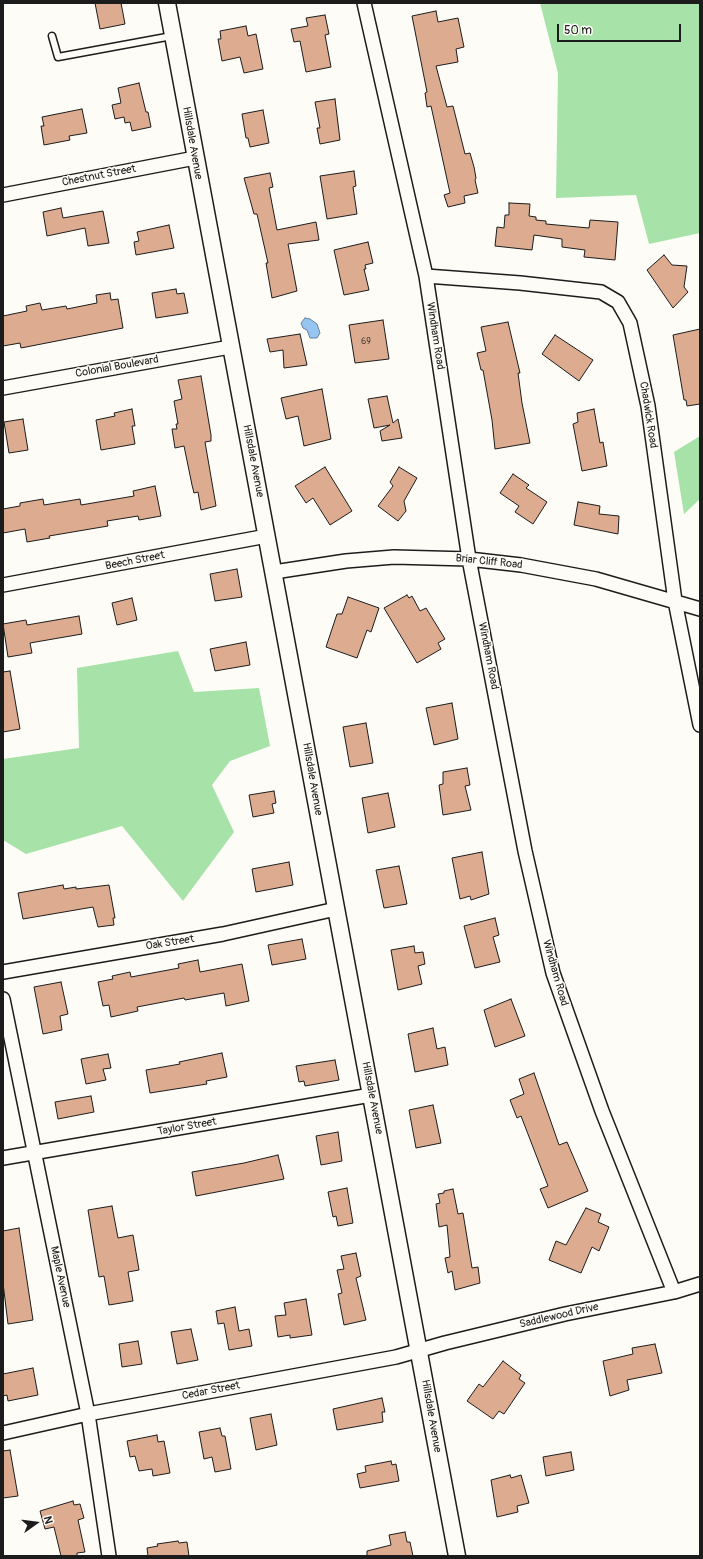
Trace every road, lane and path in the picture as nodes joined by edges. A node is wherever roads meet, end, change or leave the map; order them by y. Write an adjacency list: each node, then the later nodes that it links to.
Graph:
1 (167, 3): 4 (street, Hillsdale Avenue)
2 (364, 3): 7 (street, Windham Road)
3 (52, 36): 4 (lane)
4 (172, 36): 5 (street, Hillsdale Avenue)
5 (195, 158): 6 (street, Chestnut Street); 8 (street, Hillsdale Avenue)
6 (3, 195)
7 (426, 276): 11 (street, Windham Road); 14 (street, Chadwick Road)
8 (230, 346): 9 (street, Colonial Boulevard); 10 (street, Hillsdale Avenue)
9 (3, 388)
10 (267, 536): 12 (street, Hillsdale Avenue); 13 (street, Beech Street)
11 (469, 559): 12 (street, Briar Cliff Road); 14 (street, Briar Cliff Road); 24 (street, Windham Road)
12 (274, 572): 17 (street, Hillsdale Avenue)
13 (3, 585)
14 (675, 602): 15 (street, Briar Cliff Road); 16 (street, Chadwick Road)
15 (700, 610)
16 (700, 725)
17 (336, 909): 18 (street, Oak Street); 20 (street, Hillsdale Avenue)
18 (3, 972)
19 (3, 998): 21 (street, Maple Avenue)
20 (371, 1095): 21 (street, Taylor Street); 25 (street, Hillsdale Avenue)
21 (34, 1153): 22 (street, Taylor Street); 26 (street, Maple Avenue)
22 (3, 1158)
23 (700, 1284): 24 (street, Saddlewood Drive)
24 (674, 1292): 25 (street, Saddlewood Drive)
25 (419, 1351): 26 (street, Cedar Street); 29 (street, Hillsdale Avenue)
26 (88, 1414): 27 (street, Cedar Street); 28 (street, Maple Avenue)
27 (3, 1433)
28 (109, 1556)
29 (457, 1556)

